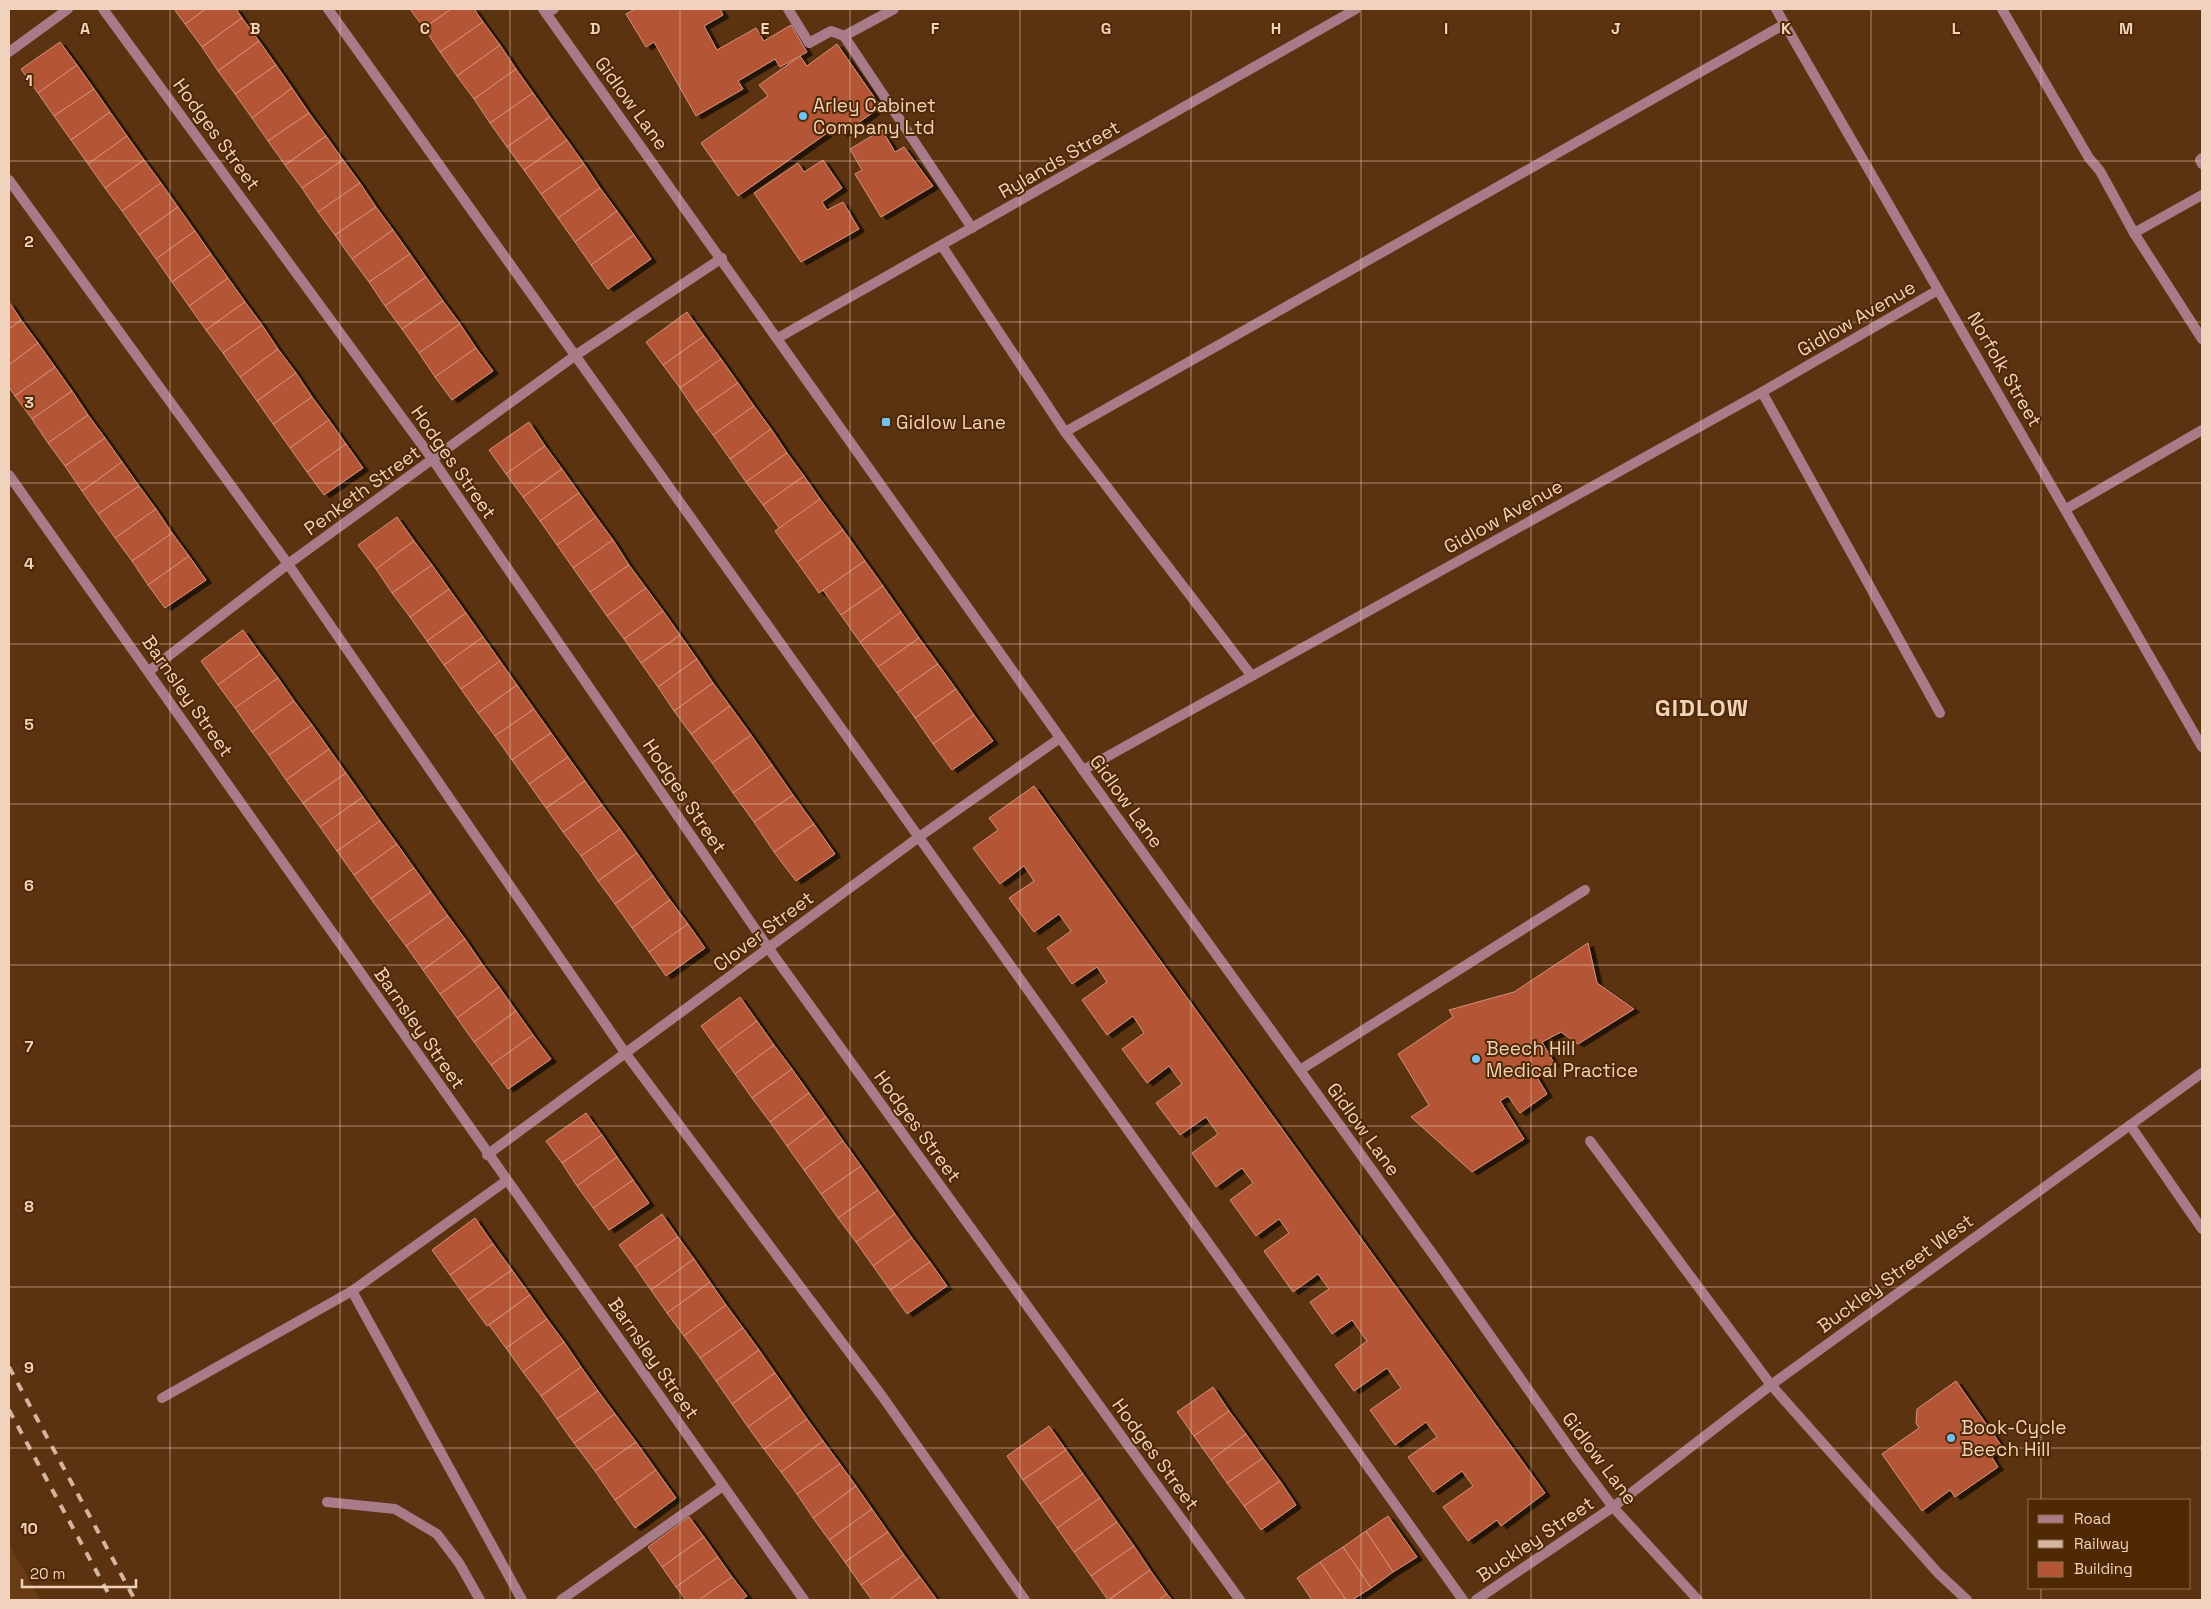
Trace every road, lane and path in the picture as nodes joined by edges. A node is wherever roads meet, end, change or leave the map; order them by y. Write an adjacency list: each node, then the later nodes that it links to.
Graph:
1 (68, 9): 12 (street)
2 (103, 9): 28 (street, Hodges Street)
3 (328, 9): 24 (street)
4 (788, 9): 11 (street)
5 (894, 9): 11 (street)
6 (1356, 9): 17 (street, Rylands Street)
7 (1776, 9): 10 (street, Norfolk Street)
8 (2002, 9): 18 (street)
9 (548, 10): 20 (street, Gidlow Lane)
10 (1785, 24): 21 (street, Norfolk Street); 27 (street)
11 (844, 36): 17 (street)
12 (9, 52)
13 (2202, 158): 14 (street)
14 (2202, 164)
15 (9, 180): 31 (street)
16 (2202, 195): 18 (street)
17 (972, 228): 19 (street, Rylands Street)
18 (2134, 233): 23 (street)
19 (942, 246): 22 (street, Rylands Street); 27 (street)
20 (722, 258): 22 (street, Gidlow Lane); 24 (street, Penketh Street)
21 (1938, 290): 25 (street, Gidlow Avenue); 30 (street, Norfolk Street)
22 (778, 338): 35 (street, Gidlow Lane)
23 (2202, 340)
24 (576, 356): 28 (street, Penketh Street); 38 (street)
25 (1762, 392): 33 (street, Gidlow Avenue); 34 (street)
26 (2202, 430): 30 (street)
27 (1065, 432): 33 (street)
28 (433, 460): 31 (street, Penketh Street); 40 (street, Hodges Street)
29 (9, 475): 32 (street, Barnsley Street)
30 (2066, 509): 36 (street, Norfolk Street)
31 (288, 564): 32 (street, Penketh Street); 41 (street)
32 (149, 671): 46 (street, Barnsley Street)
33 (1251, 675): 37 (street, Gidlow Avenue)
34 (1940, 713)
35 (1060, 738): 37 (street, Gidlow Lane); 38 (street, Clover Street)
36 (2202, 747)
37 (1083, 770): 42 (street, Gidlow Lane)
38 (919, 837): 40 (street, Clover Street); 61 (street)
39 (1585, 890): 42 (street)
40 (769, 949): 41 (street, Clover Street); 60 (street, Hodges Street)
41 (626, 1054): 46 (street, Clover Street); 59 (street)
42 (1300, 1070): 54 (street, Gidlow Lane)
43 (2202, 1073): 44 (street, Buckley Street West)
44 (2130, 1125): 48 (street); 50 (street, Buckley Street West)
45 (1590, 1142): 50 (street)
46 (488, 1155): 47 (street, Barnsley Street)
47 (506, 1180): 49 (street); 52 (street, Barnsley Street)
48 (2202, 1229)
49 (352, 1291): 51 (street); 56 (street)
50 (1771, 1385): 54 (street, Buckley Street West); 64 (street)
51 (162, 1398)
52 (723, 1486): 57 (street); 58 (street, Barnsley Street)
53 (327, 1502): 55 (street)
54 (1613, 1507): 62 (street, Buckley Street); 63 (street, Gidlow Lane)
55 (480, 1600)
56 (522, 1600)
57 (560, 1600)
58 (804, 1600)
59 (1025, 1600)
60 (1240, 1600)
61 (1463, 1600)
62 (1476, 1600)
63 (1698, 1600)
64 (1967, 1600)

